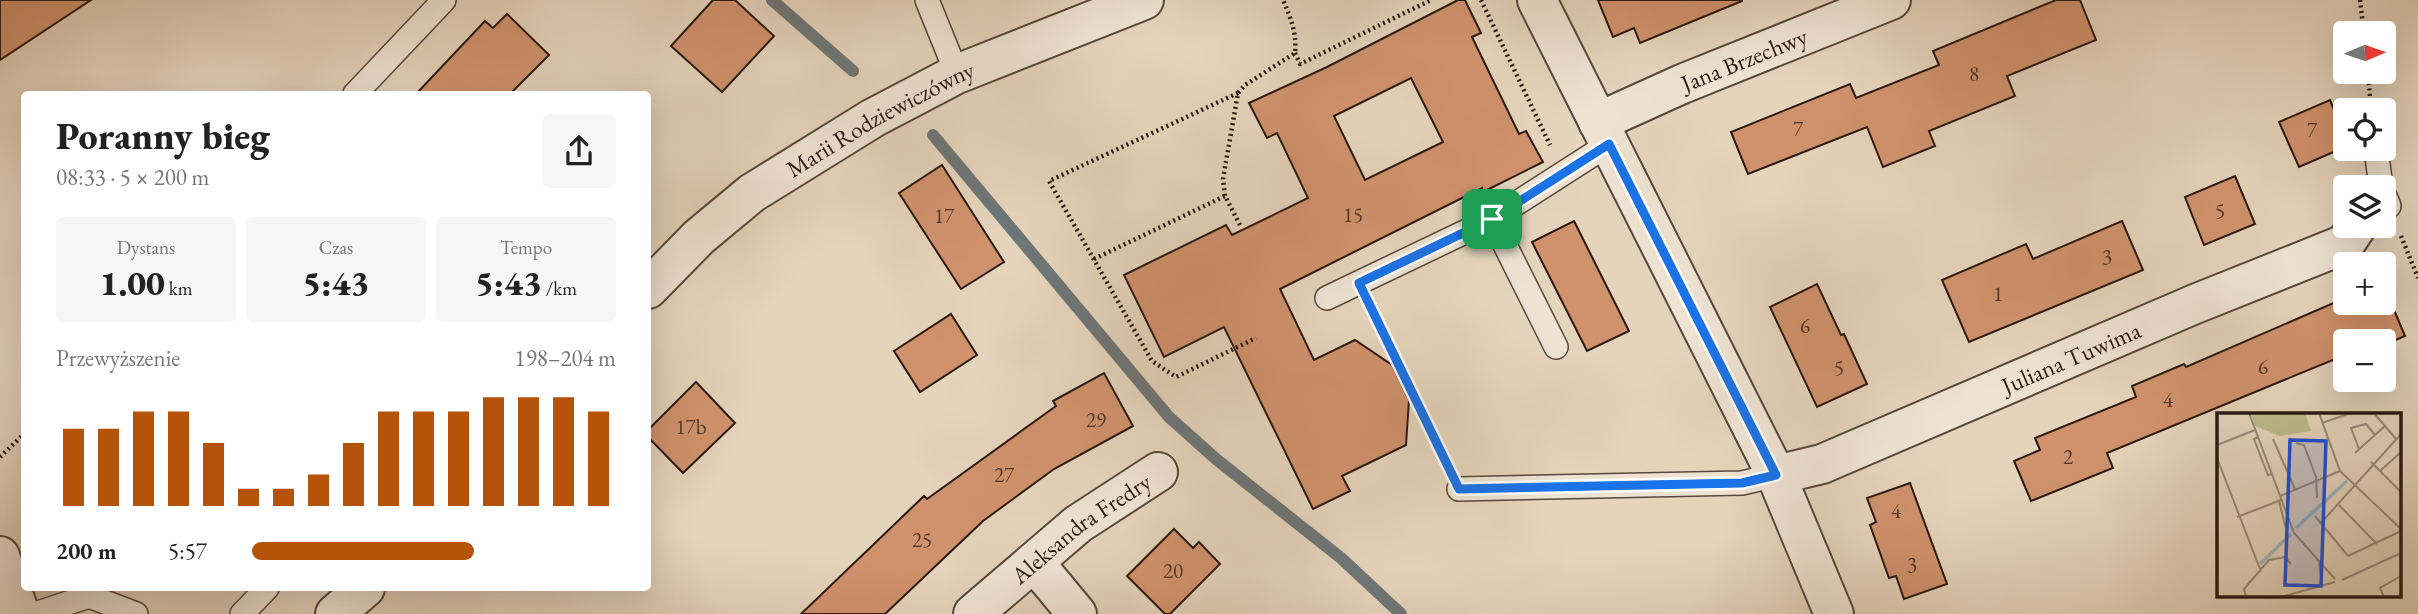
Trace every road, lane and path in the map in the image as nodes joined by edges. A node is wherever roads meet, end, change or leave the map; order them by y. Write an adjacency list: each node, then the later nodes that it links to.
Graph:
1 (444, 0): 13 (lane)
2 (928, 0): 12 (lane)
3 (1144, 0): 12 (street, Marii Rodziewiczówny)
4 (1283, 0): 11 (path)
5 (1431, 0): 11 (path)
6 (1482, 0): 16 (path)
7 (1537, 0): 15 (street)
8 (1891, 0): 15 (street, Jana Brzechwy)
9 (2360, 0): 10 (path)
10 (2363, 21)
11 (1295, 53): 14 (path)
12 (957, 74): 25 (street, Marii Rodziewiczówny)
13 (358, 91)
14 (1238, 93): 17 (path); 22 (path)
15 (1603, 133): 16 (lane); 32 (street)
16 (1563, 173): 18 (lane)
17 (1225, 196): 19 (path); 22 (path)
18 (1492, 219): 24 (lane); 28 (lane)
19 (1240, 225)
20 (2396, 236): 23 (path)
21 (2350, 238): 32 (street, Juliana Tuwima)
22 (1094, 260): 27 (path)
23 (2418, 278)
24 (1359, 283): 26 (lane); 33 (path)
25 (651, 286)
26 (1327, 298)
27 (1256, 338)
28 (1556, 347)
29 (21, 437): 30 (path)
30 (0, 457)
31 (1158, 472): 35 (street, Aleksandra Fredry)
32 (1776, 475): 33 (lane); 43 (street)
33 (1459, 489)
34 (0, 556): 37 (street)
35 (1034, 562): 41 (street, Aleksandra Fredry); 42 (street)
36 (264, 591): 40 (lane)
37 (20, 614)
38 (34, 614): 39 (lane)
39 (136, 614)
40 (242, 614)
41 (973, 614)
42 (1077, 614)
43 (1835, 614)

